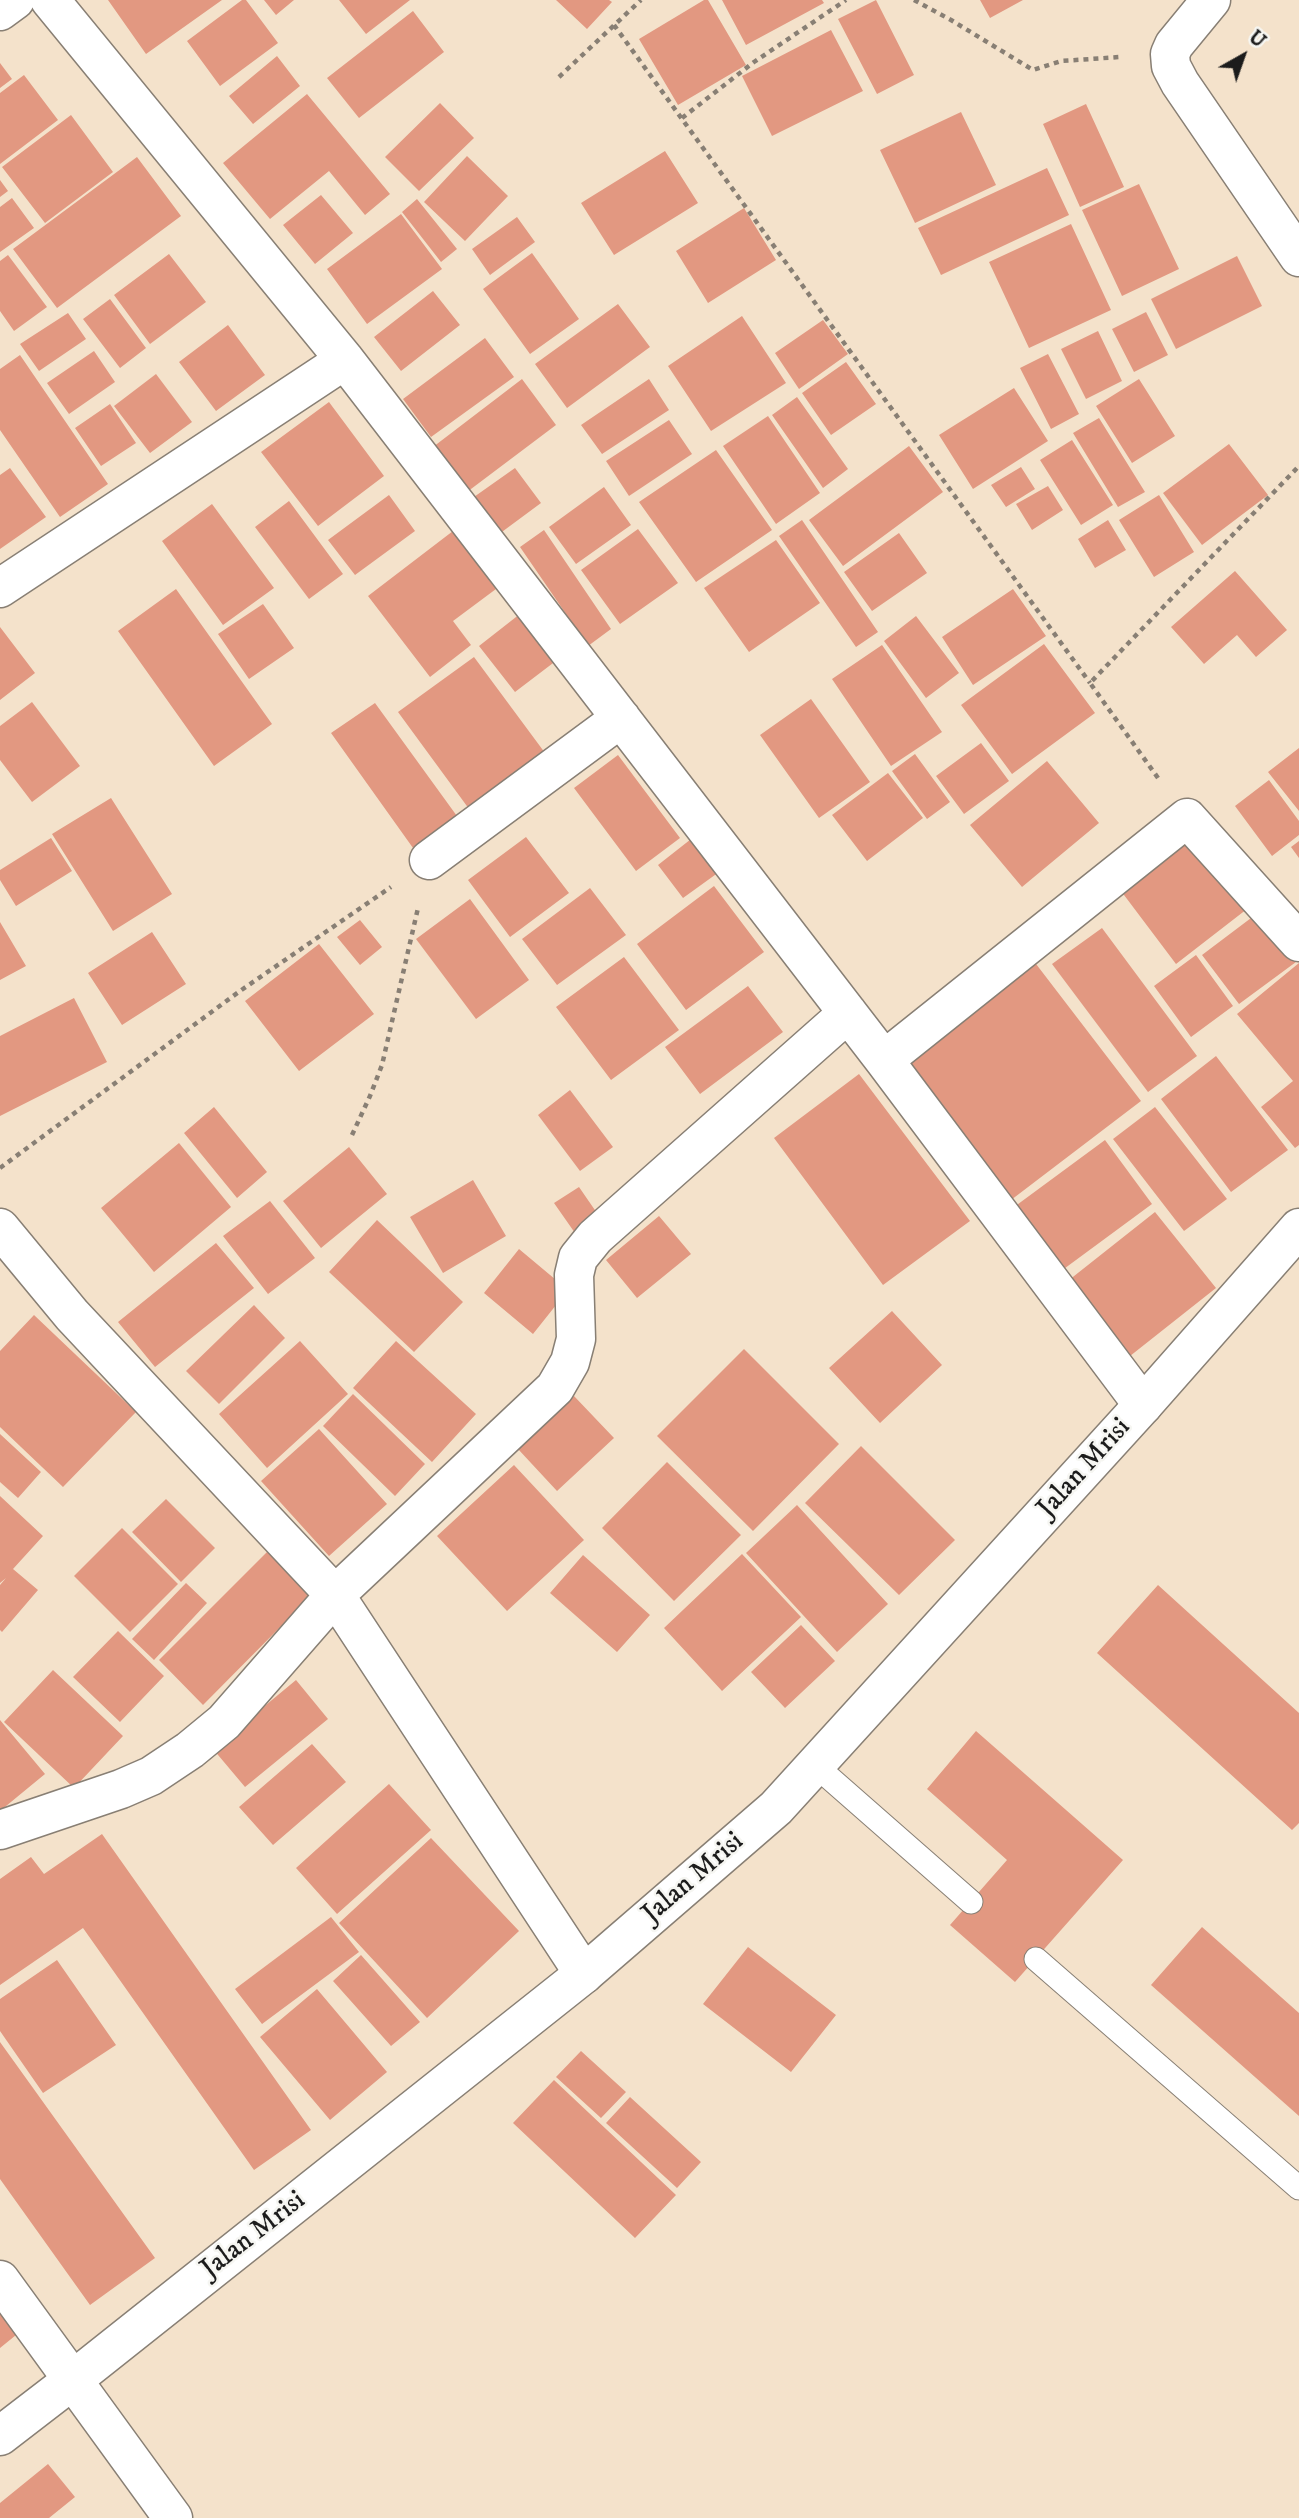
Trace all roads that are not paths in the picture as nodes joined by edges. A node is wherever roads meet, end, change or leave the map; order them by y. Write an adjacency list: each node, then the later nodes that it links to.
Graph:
1 (15, 0): 4 (street)
2 (50, 0): 6 (street)
3 (1211, 0): 5 (street)
4 (0, 11)
5 (1299, 257)
6 (345, 360): 7 (street); 8 (street)
7 (0, 587)
8 (621, 718): 9 (street); 11 (street)
9 (429, 860)
10 (1299, 942): 12 (street)
11 (848, 1013): 12 (street); 16 (street)
12 (884, 1060): 15 (street)
13 (0, 1228): 16 (street)
14 (1299, 1228): 15 (street, Jalan Mrisi)
15 (1143, 1405): 17 (street, Jalan Mrisi)
16 (335, 1595): 18 (street); 21 (street)
17 (816, 1766): 19 (lane); 21 (street, Jalan Mrisi)
18 (0, 1830)
19 (971, 1902)
20 (1036, 1959): 22 (lane)
21 (584, 1974): 24 (street, Jalan Mrisi)
22 (1299, 2188)
23 (0, 2280): 24 (street)
24 (74, 2379): 25 (street, Jalan Mrisi); 26 (street)
25 (0, 2435)
26 (173, 2518)

